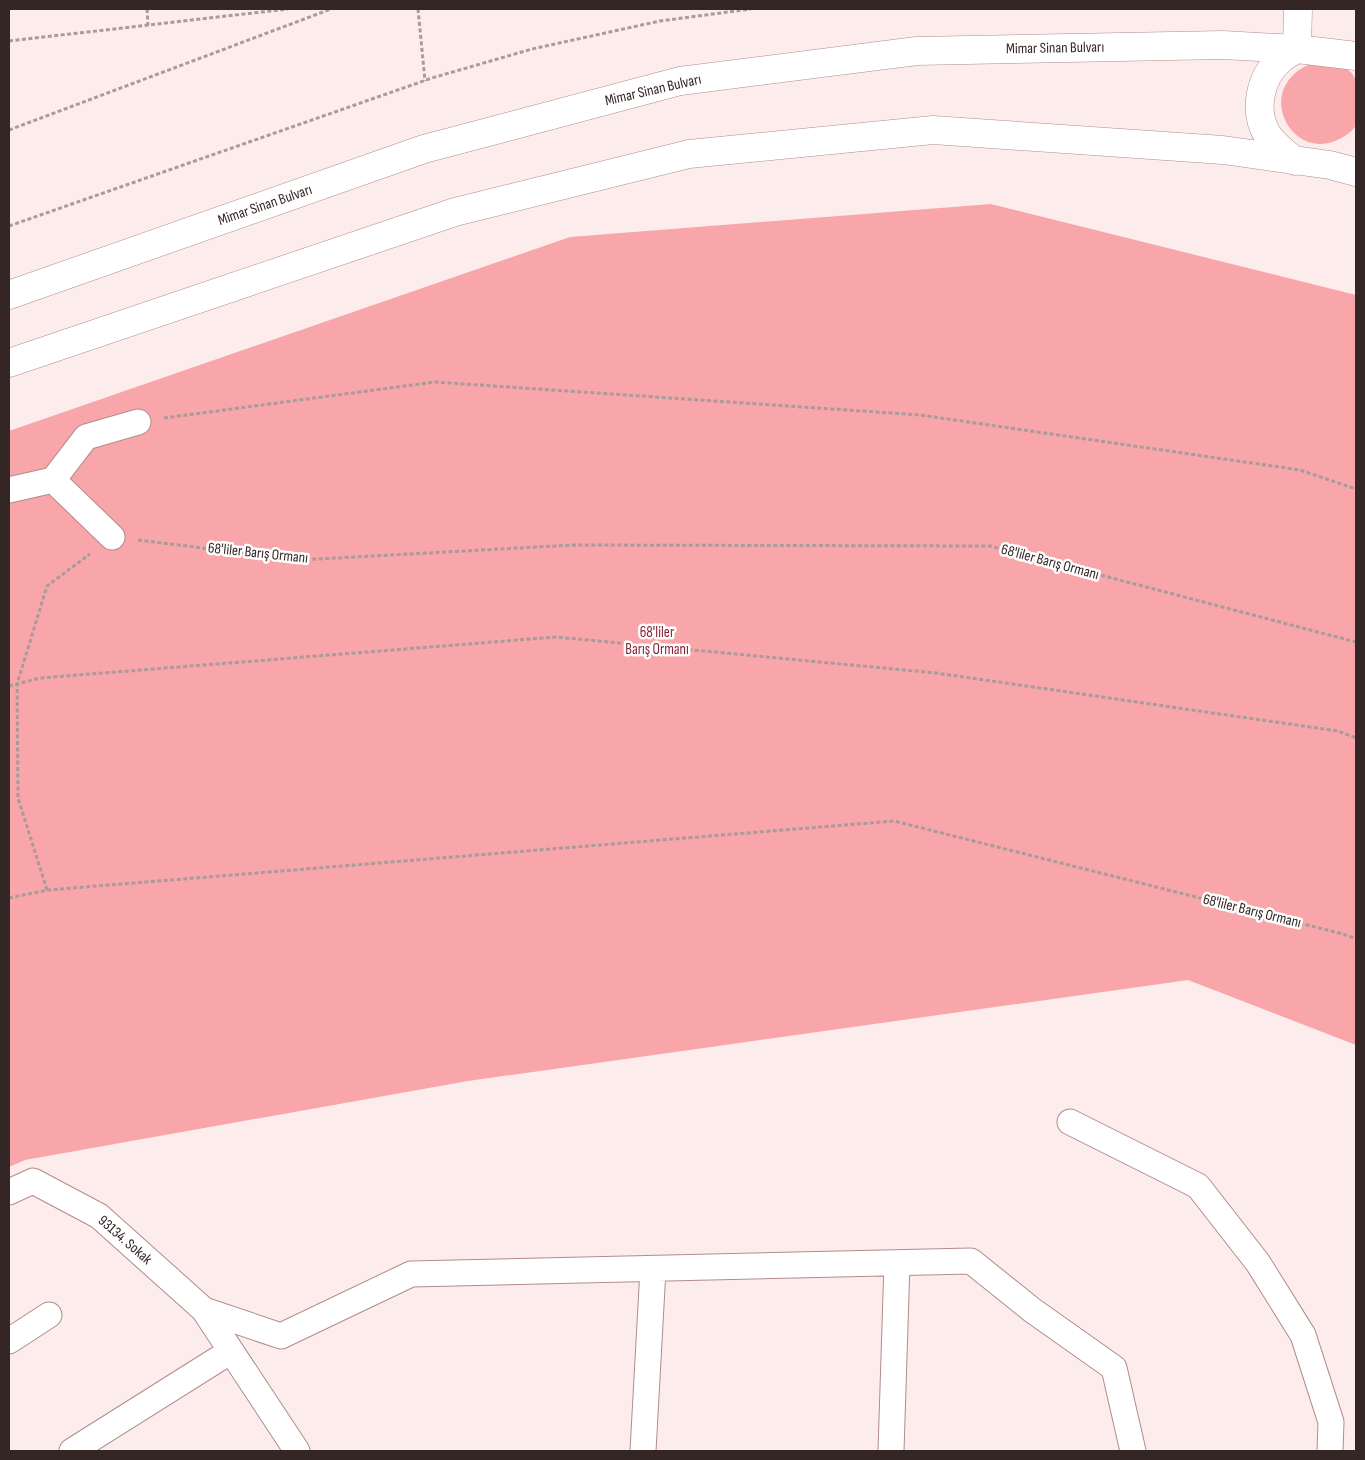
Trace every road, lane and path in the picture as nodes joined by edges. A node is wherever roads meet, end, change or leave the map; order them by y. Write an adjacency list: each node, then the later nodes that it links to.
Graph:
1 (147, 9): 7 (path)
2 (288, 9): 7 (path)
3 (331, 9): 12 (path)
4 (418, 9): 11 (path)
5 (751, 9): 11 (path)
6 (1298, 9): 9 (main road)
7 (148, 25): 8 (path)
8 (9, 41)
9 (1297, 49): 10 (main road, Mimar Sinan Bulvarı); 14 (main road); 18 (main road, Mimar Sinan Bulvarı)
10 (1356, 56)
11 (425, 80): 17 (path)
12 (9, 130)
13 (1356, 150): 15 (main road)
14 (1295, 161): 15 (main road); 19 (main road)
15 (1330, 165): 16 (main road)
16 (1356, 172)
17 (9, 226)
18 (9, 295)
19 (9, 363)
20 (138, 422): 21 (street); 22 (path)
21 (53, 480): 23 (street); 24 (street)
22 (1356, 489)
23 (9, 490)
24 (112, 537): 25 (path, 68'liler Barış Ormanı); 26 (path)
25 (1356, 642)
26 (17, 684): 27 (path); 28 (path); 29 (path)
27 (9, 686)
28 (1356, 738)
29 (47, 890): 30 (path, 68'liler Barış Ormanı); 31 (path, 68'liler Barış Ormanı)
30 (9, 898)
31 (1356, 939)
32 (1070, 1122): 45 (street)
33 (9, 1192): 36 (street, 93134. Sokak)
34 (897, 1263): 35 (street); 43 (street); 44 (street)
35 (653, 1269): 36 (street); 42 (street)
36 (204, 1310): 39 (street)
37 (50, 1315): 38 (street)
38 (9, 1341)
39 (231, 1351): 40 (street); 41 (street)
40 (72, 1451)
41 (297, 1451)
42 (644, 1451)
43 (891, 1451)
44 (1133, 1451)
45 (1330, 1451)

